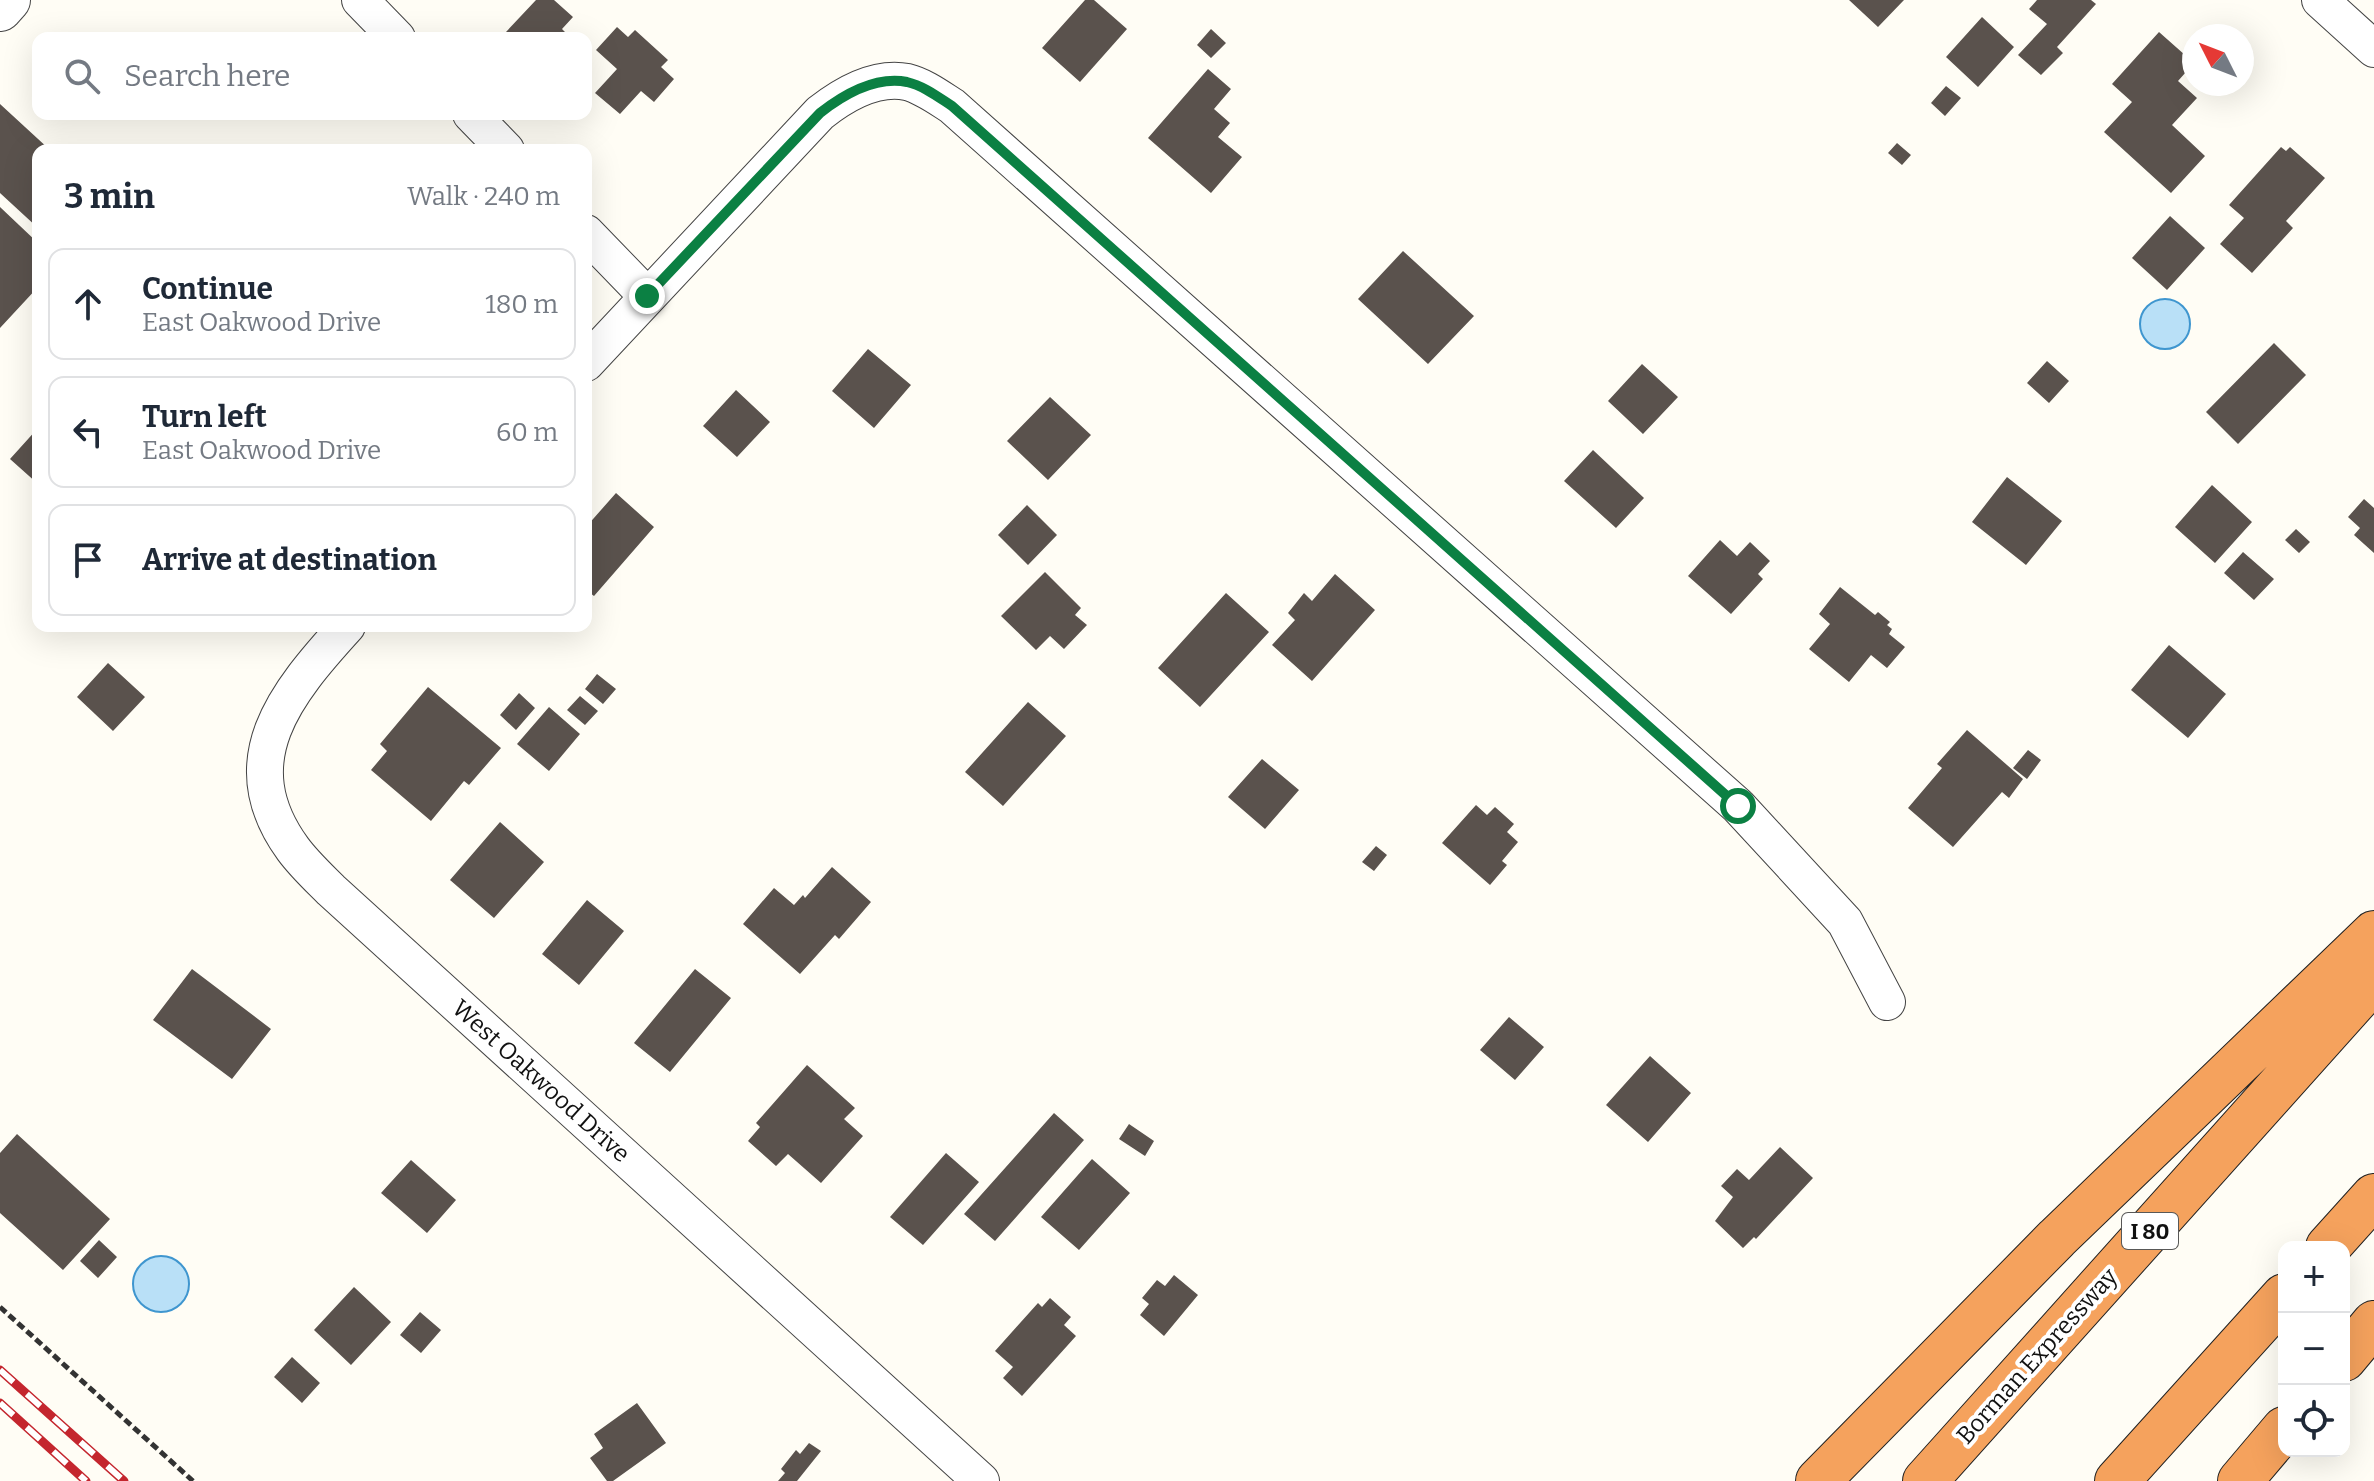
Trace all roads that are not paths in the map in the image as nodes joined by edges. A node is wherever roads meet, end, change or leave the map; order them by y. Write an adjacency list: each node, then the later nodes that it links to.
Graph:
1 (8, 0): 4 (street)
2 (360, 0): 5 (street)
3 (2320, 0): 6 (street)
4 (0, 9)
5 (391, 32)
6 (2374, 49)
7 (477, 120): 8 (street)
8 (500, 144)
9 (592, 239): 10 (street)
10 (647, 296): 11 (street); 15 (street)
11 (592, 356)
12 (342, 632): 22 (street, West Oakwood Drive)
13 (2374, 933): 23 (highway)
14 (2374, 980): 24 (highway, Borman Expressway / I 80)
15 (1887, 1002)
16 (2374, 1196): 17 (highway)
17 (2333, 1241)
18 (2278, 1303): 25 (highway)
19 (2374, 1323): 20 (highway)
20 (2350, 1352)
21 (2278, 1436): 26 (highway)
22 (981, 1481)
23 (1818, 1481)
24 (1925, 1481)
25 (2117, 1481)
26 (2240, 1481)

